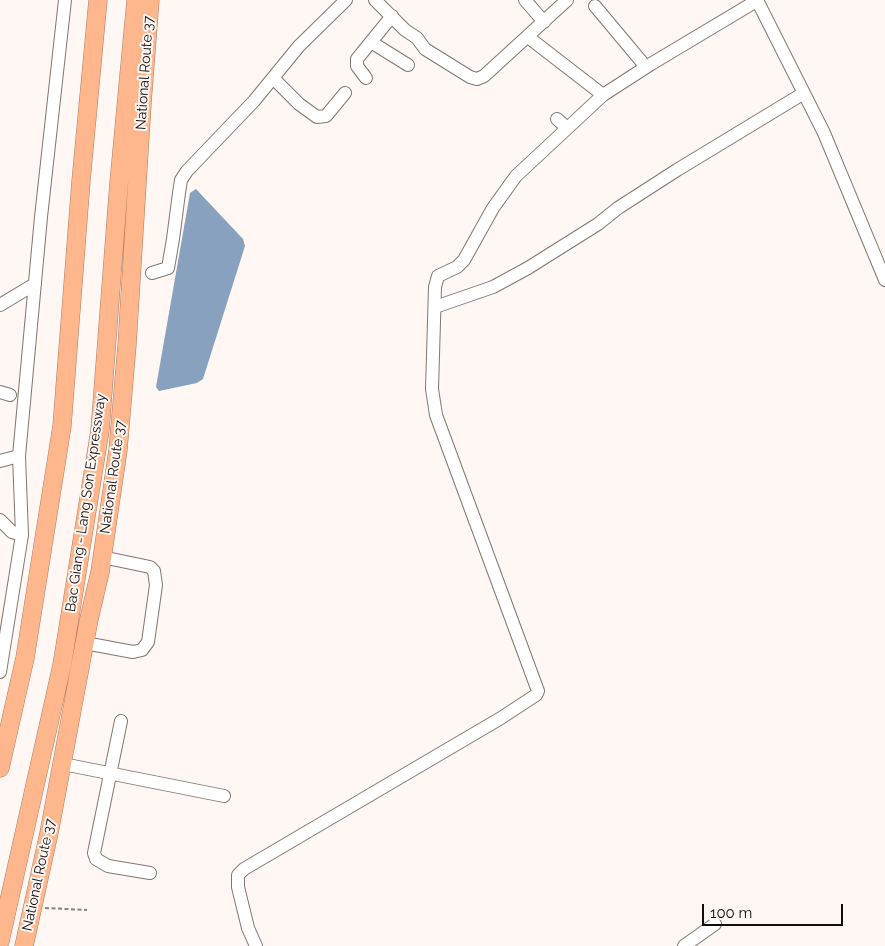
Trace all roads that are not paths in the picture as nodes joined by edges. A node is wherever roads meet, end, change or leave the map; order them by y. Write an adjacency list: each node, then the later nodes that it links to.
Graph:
1 (65, 0): 26 (street)
2 (98, 0): 38 (highway)
3 (136, 0): 43 (highway, Bac Giang - Lang Son Expressway)
4 (150, 0): 33 (highway, National Route 37)
5 (346, 0): 17 (street)
6 (376, 0): 11 (street)
7 (525, 0): 12 (street)
8 (567, 0): 12 (street)
9 (758, 0): 16 (street); 20 (street)
10 (595, 6): 16 (street)
11 (392, 16): 13 (street); 14 (street)
12 (544, 22): 13 (street)
13 (528, 37): 21 (street)
14 (371, 42): 15 (street); 18 (street)
15 (408, 65)
16 (646, 66): 21 (street)
17 (272, 78): 19 (street); 24 (street)
18 (366, 78)
19 (345, 93)
20 (804, 93): 25 (street); 28 (street)
21 (603, 95): 23 (street)
22 (556, 119): 23 (street)
23 (568, 128): 28 (street)
24 (152, 273)
25 (885, 280)
26 (35, 284): 27 (street); 29 (street)
27 (0, 305)
28 (435, 306): 45 (street)
29 (19, 456): 30 (street); 32 (street)
30 (0, 461)
31 (0, 520): 32 (street)
32 (22, 535): 35 (street)
33 (102, 556): 34 (highway, National Route 37); 34 (street)
34 (85, 643): 37 (highway, National Route 37)
35 (0, 672)
36 (121, 721): 39 (street)
37 (62, 764): 39 (street); 44 (highway, National Route 37)
38 (0, 768)
39 (110, 773): 40 (street); 41 (street)
40 (224, 796)
41 (150, 872)
42 (715, 924): 46 (street)
43 (0, 941)
44 (24, 946)
45 (256, 946)
46 (684, 946)

